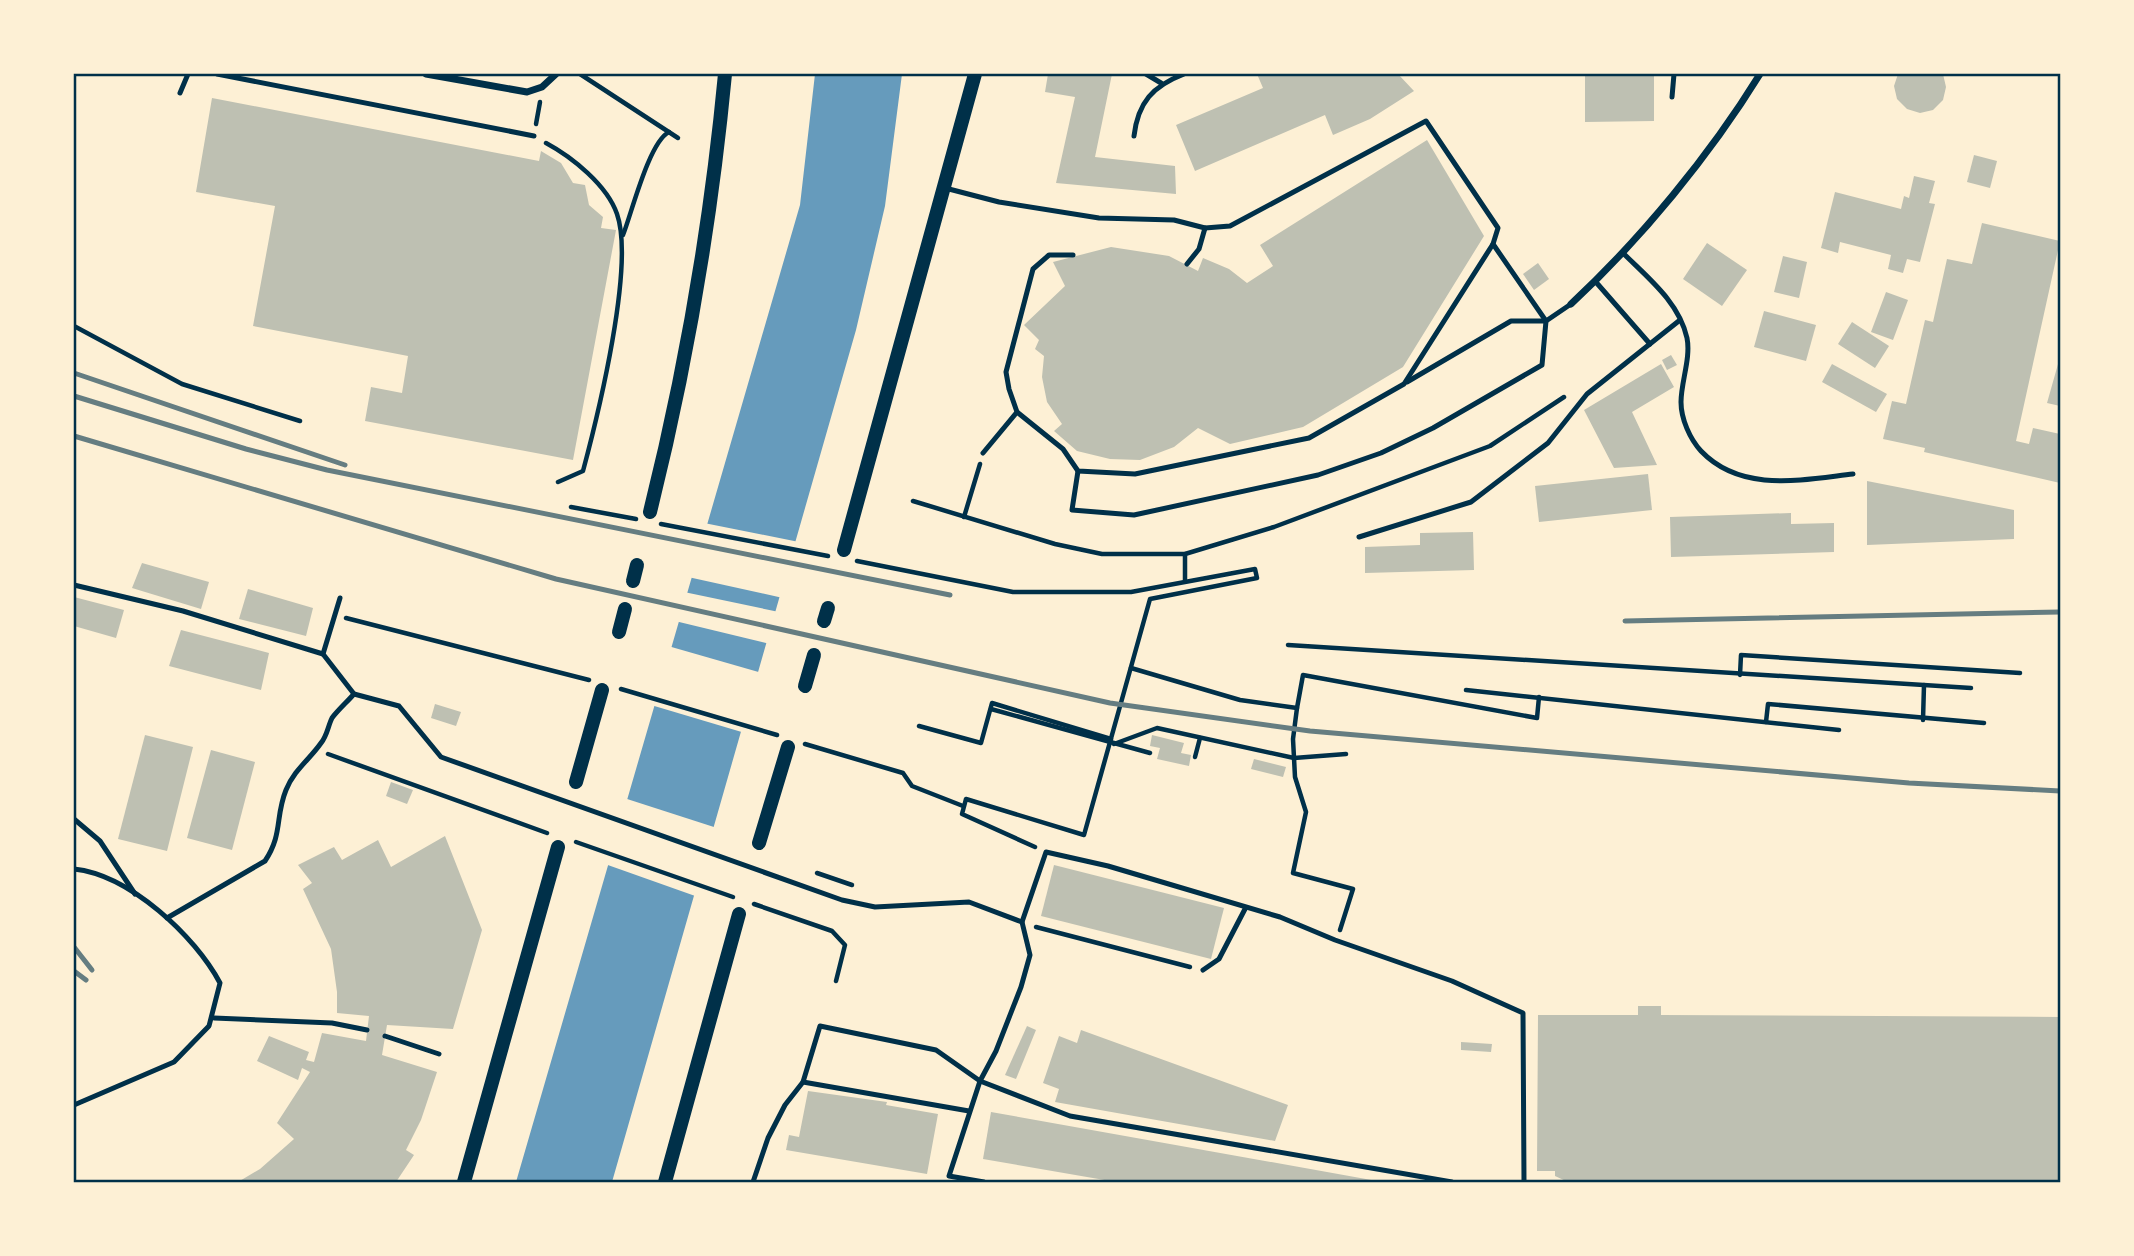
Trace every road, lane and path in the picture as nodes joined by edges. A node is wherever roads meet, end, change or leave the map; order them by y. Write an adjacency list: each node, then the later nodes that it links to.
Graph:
1 (188, 74): 14 (lane)
2 (217, 74): 17 (lane)
3 (426, 74): 13 (street)
4 (556, 74): 13 (street)
5 (580, 74): 16 (path)
6 (725, 74): 45 (main road)
7 (975, 74): 20 (main road)
8 (1146, 74): 12 (lane)
9 (1184, 74): 12 (lane)
10 (1674, 74): 15 (lane)
11 (1759, 74): 24 (street)
12 (1161, 83): 18 (lane)
13 (542, 88): 17 (path)
14 (180, 93)
15 (1672, 97)
16 (669, 132): 19 (path); 22 (path)
17 (534, 136): 22 (path)
18 (1134, 136)
19 (678, 138)
20 (945, 188): 21 (lane); 48 (main road)
21 (1205, 228): 23 (lane); 26 (lane)
22 (623, 236): 41 (path)
23 (1493, 244): 30 (lane); 33 (lane)
24 (1623, 253): 27 (street); 29 (lane)
25 (1073, 255): 35 (lane)
26 (1187, 264)
27 (1595, 281): 28 (street); 32 (lane)
28 (1571, 304): 30 (lane)
29 (1680, 320): 32 (lane); 40 (lane)
30 (1546, 321): 33 (lane); 39 (lane)
31 (74, 326): 36 (path)
32 (1650, 344): 46 (lane)
33 (1404, 384): 39 (lane)
34 (1567, 395): 47 (path)
35 (1017, 412): 37 (lane); 39 (lane)
36 (300, 421)
37 (984, 453)
38 (978, 469): 44 (path)
39 (1078, 471)
40 (1853, 474)
41 (558, 482)
42 (913, 501): 44 (path)
43 (571, 507): 45 (path)
44 (964, 517): 47 (path)
45 (647, 518): 48 (path)
46 (1359, 537)
47 (1185, 554): 51 (path)
48 (840, 555): 51 (path)
49 (637, 565): 50 (main road)
50 (633, 581)
51 (1185, 581): 60 (path)
52 (74, 585): 58 (lane)
53 (340, 598): 55 (lane)
54 (625, 609): 56 (main road)
55 (335, 615): 58 (lane); 64 (path)
56 (619, 632)
57 (1288, 645): 62 (path)
58 (323, 654): 68 (lane)
59 (814, 656): 65 (main road)
60 (1131, 668): 70 (path); 77 (path)
61 (2020, 673): 62 (path)
62 (1740, 675): 63 (path)
63 (1924, 685): 66 (path); 71 (path)
64 (604, 686): 78 (path); 84 (main road)
65 (805, 686)
66 (1971, 688)
67 (1466, 690): 69 (path)
68 (354, 694): 79 (lane); 96 (lane)
69 (1539, 697): 70 (path); 72 (path)
70 (1297, 708): 83 (path)
71 (1923, 720): 72 (path); 73 (path)
72 (1766, 722): 75 (path)
73 (1984, 723)
74 (919, 726): 77 (path)
75 (1839, 730)
76 (1200, 738): 77 (path); 82 (path); 83 (path)
77 (1113, 741): 80 (path); 85 (path)
78 (789, 742): 85 (path); 89 (main road)
79 (314, 751): 87 (path); 95 (lane)
80 (1150, 754)
81 (1346, 754): 83 (path)
82 (1195, 757)
83 (1294, 758): 97 (path)
84 (576, 782)
85 (963, 806): 90 (path)
86 (74, 819): 92 (lane)
87 (549, 833)
88 (560, 843): 99 (path); 109 (main road)
89 (760, 843)
90 (1046, 852): 93 (lane); 96 (lane)
91 (74, 869): 92 (lane)
92 (137, 896): 95 (lane)
93 (1245, 909): 97 (lane); 98 (lane)
94 (739, 914): 110 (main road)
95 (167, 918): 100 (lane)
96 (1022, 922): 98 (path); 104 (lane)
97 (1335, 940): 114 (lane)
98 (1203, 970)
99 (836, 981)
100 (214, 1018): 101 (lane); 106 (lane)
101 (367, 1030)
102 (385, 1036): 103 (lane)
103 (439, 1054)
104 (980, 1081): 105 (lane); 107 (lane); 113 (lane)
105 (803, 1082): 107 (lane); 111 (lane)
106 (74, 1105)
107 (969, 1111): 108 (lane)
108 (948, 1179): 112 (lane)
109 (464, 1182)
110 (665, 1182)
111 (753, 1182)
112 (984, 1182)
113 (1452, 1182)
114 (1524, 1182)

